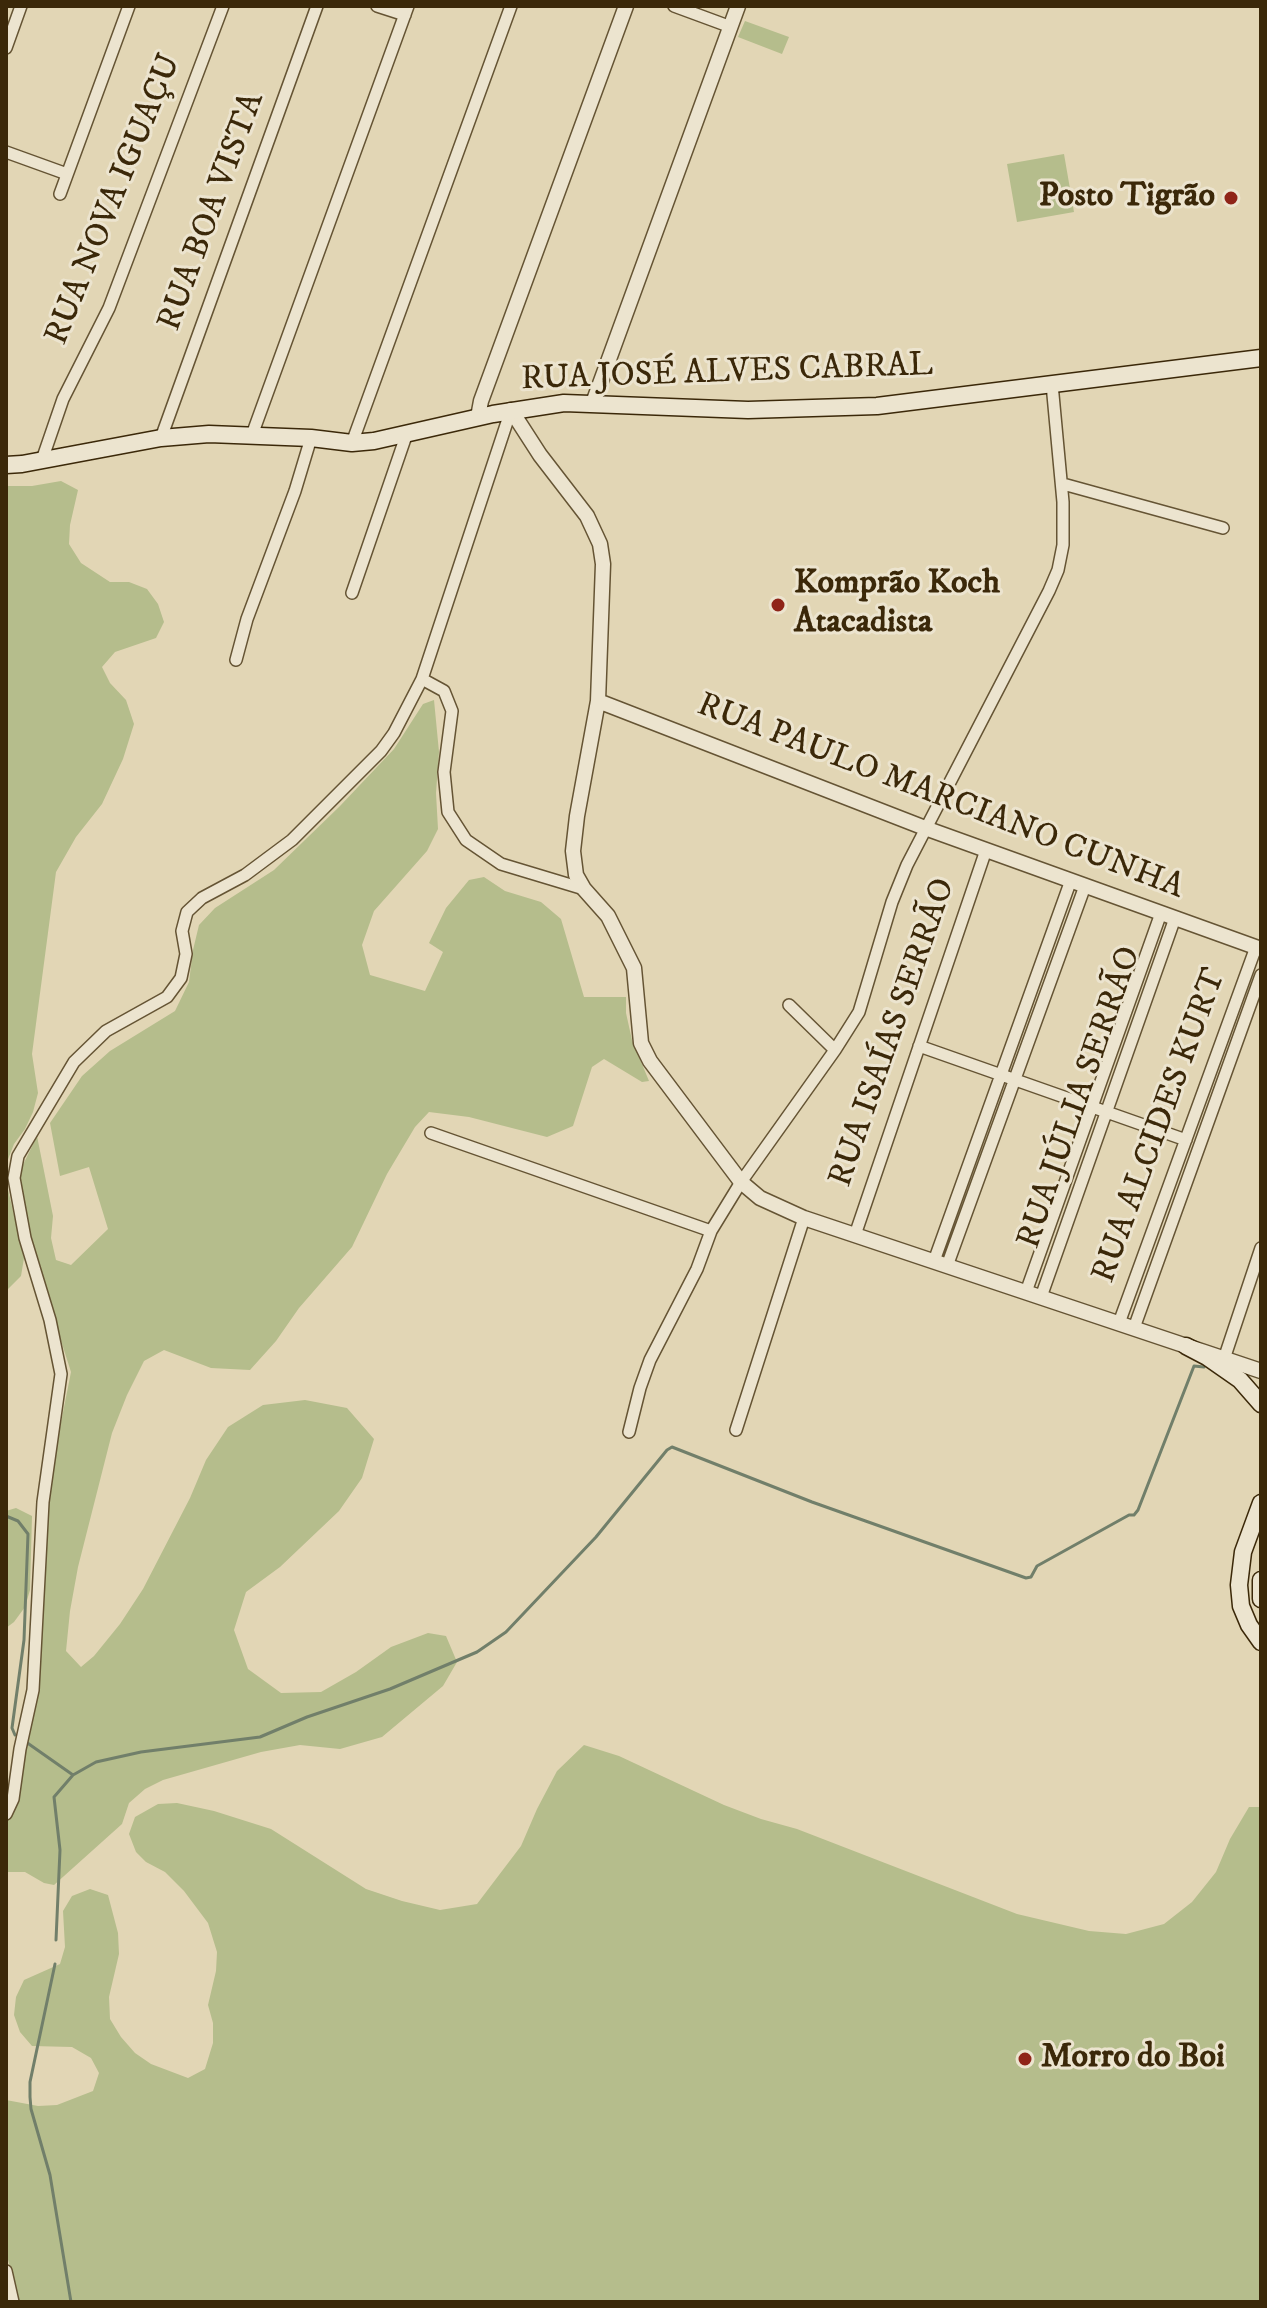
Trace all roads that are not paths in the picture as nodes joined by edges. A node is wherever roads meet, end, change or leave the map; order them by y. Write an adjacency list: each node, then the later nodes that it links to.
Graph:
1 (21, 6): 12 (street)
2 (129, 6): 14 (street)
3 (223, 6): 26 (street, RUA NOVA IGUAÇU)
4 (317, 6): 23 (street, RUA BOA VISTA)
5 (377, 6): 10 (street)
6 (511, 6): 25 (street)
7 (626, 6): 20 (street)
8 (674, 6): 11 (street)
9 (738, 6): 11 (street)
10 (406, 11): 22 (street)
11 (731, 27): 18 (street)
12 (6, 48)
13 (6, 152): 14 (street)
14 (67, 174): 15 (street)
15 (60, 194)
16 (1261, 358): 17 (main road, RUA JOSÉ ALVES CABRAL)
17 (1052, 384): 18 (main road, RUA JOSÉ ALVES CABRAL); 28 (street)
18 (593, 403): 19 (main road, RUA JOSÉ ALVES CABRAL)
19 (511, 410): 20 (main road, RUA JOSÉ ALVES CABRAL); 32 (street); 33 (street)
20 (478, 417): 21 (main road, RUA JOSÉ ALVES CABRAL)
21 (407, 433): 25 (main road, RUA JOSÉ ALVES CABRAL); 30 (street)
22 (252, 435): 23 (main road, RUA JOSÉ ALVES CABRAL); 24 (main road, RUA JOSÉ ALVES CABRAL)
23 (161, 438): 26 (main road, RUA JOSÉ ALVES CABRAL)
24 (311, 438): 25 (main road, RUA JOSÉ ALVES CABRAL); 31 (street)
25 (352, 443)
26 (42, 460): 27 (main road, RUA JOSÉ ALVES CABRAL)
27 (6, 465)
28 (1063, 484): 29 (street); 34 (street)
29 (1223, 528)
30 (352, 593)
31 (236, 660)
32 (422, 679): 37 (street); 73 (street)
33 (598, 701): 34 (street, RUA PAULO MARCIANO CUNHA); 37 (street)
34 (925, 828): 35 (street, RUA PAULO MARCIANO CUNHA); 43 (street)
35 (986, 850): 36 (street, RUA PAULO MARCIANO CUNHA); 42 (street, RUA ISAÍAS SERRÃO)
36 (1078, 883): 38 (street, RUA PAULO MARCIANO CUNHA); 44 (street); 45 (street)
37 (584, 889): 51 (street)
38 (1168, 916): 39 (street, RUA PAULO MARCIANO CUNHA); 46 (street, RUA JÚLIA SERRÃO); 47 (street, RUA JÚLIA SERRÃO)
39 (1259, 948): 49 (street, RUA ALCIDES KURT)
40 (1261, 975): 50 (street, RUA ALCIDES KURT)
41 (789, 1005): 43 (street)
42 (919, 1046): 44 (street); 56 (street, RUA ISAÍAS SERRÃO)
43 (835, 1050): 51 (street)
44 (1001, 1075): 45 (street); 58 (street)
45 (1015, 1080): 46 (street); 58 (street)
46 (1091, 1107): 47 (street); 52 (street, RUA JÚLIA SERRÃO)
47 (1106, 1112): 49 (street); 53 (street, RUA JÚLIA SERRÃO)
48 (431, 1133): 55 (street)
49 (1187, 1136): 50 (street); 61 (street, RUA ALCIDES KURT)
50 (1203, 1137): 62 (street, RUA ALCIDES KURT)
51 (741, 1182): 54 (street); 55 (street)
52 (1061, 1192): 53 (street); 59 (street, RUA JÚLIA SERRÃO)
53 (1076, 1197): 60 (street, RUA JÚLIA SERRÃO)
54 (804, 1218): 56 (street); 67 (street)
55 (711, 1231): 68 (street)
56 (855, 1235): 58 (street)
57 (1261, 1248): 64 (street)
58 (941, 1264): 59 (street)
59 (1026, 1292): 60 (street)
60 (1041, 1297): 61 (street)
61 (1119, 1323): 62 (street)
62 (1134, 1328): 63 (street)
63 (1186, 1346): 64 (main road)
64 (1223, 1363): 65 (street); 66 (main road)
65 (1261, 1371)
66 (1261, 1404)
67 (736, 1430)
68 (629, 1432)
69 (1261, 1503): 72 (main road)
70 (1261, 1580): 71 (main road)
71 (1261, 1599)
72 (1261, 1642)
73 (6, 1814)
74 (6, 2271): 75 (street)
75 (13, 2302)

